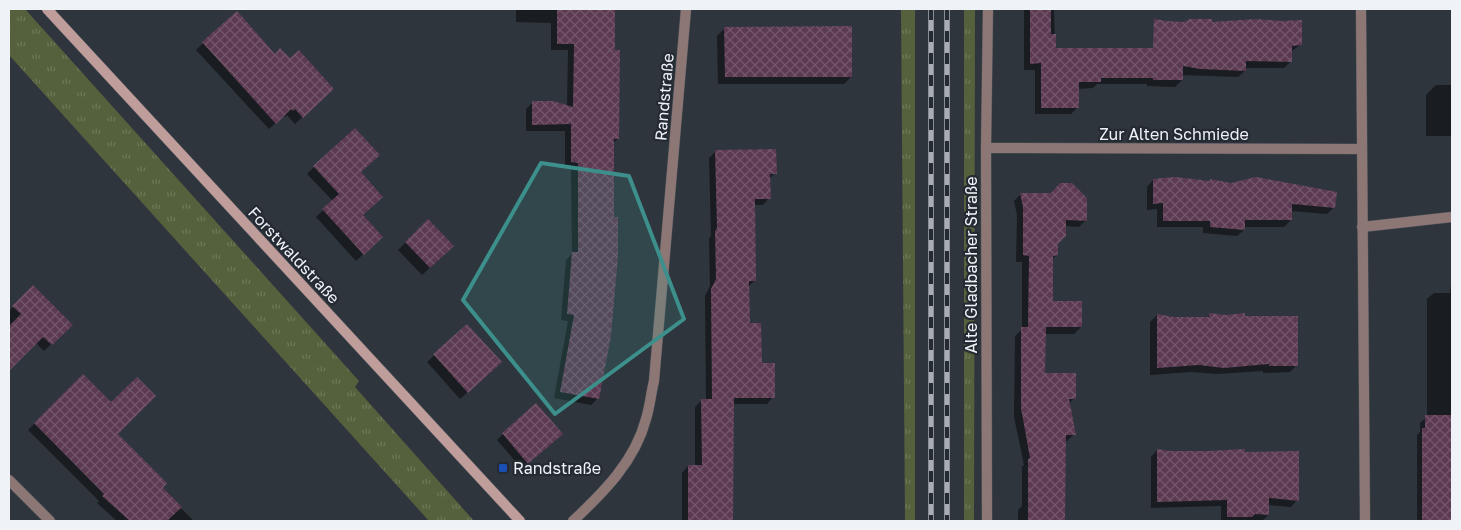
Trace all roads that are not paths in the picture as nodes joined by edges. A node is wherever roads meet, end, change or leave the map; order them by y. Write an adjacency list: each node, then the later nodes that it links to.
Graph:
1 (47, 9): 11 (street, Forstwaldstraße)
2 (686, 9): 12 (street, Randstraße)
3 (988, 9): 5 (street, Alte Gladbacher Straße)
4 (1361, 9): 6 (street)
5 (986, 148): 6 (street, Zur Alten Schmiede); 13 (street, Alte Gladbacher Straße)
6 (1362, 150): 8 (street)
7 (1452, 218): 8 (street)
8 (1362, 227): 14 (street)
9 (9, 480): 10 (street)
10 (50, 521)
11 (520, 521)
12 (573, 521)
13 (987, 521)
14 (1365, 521)

